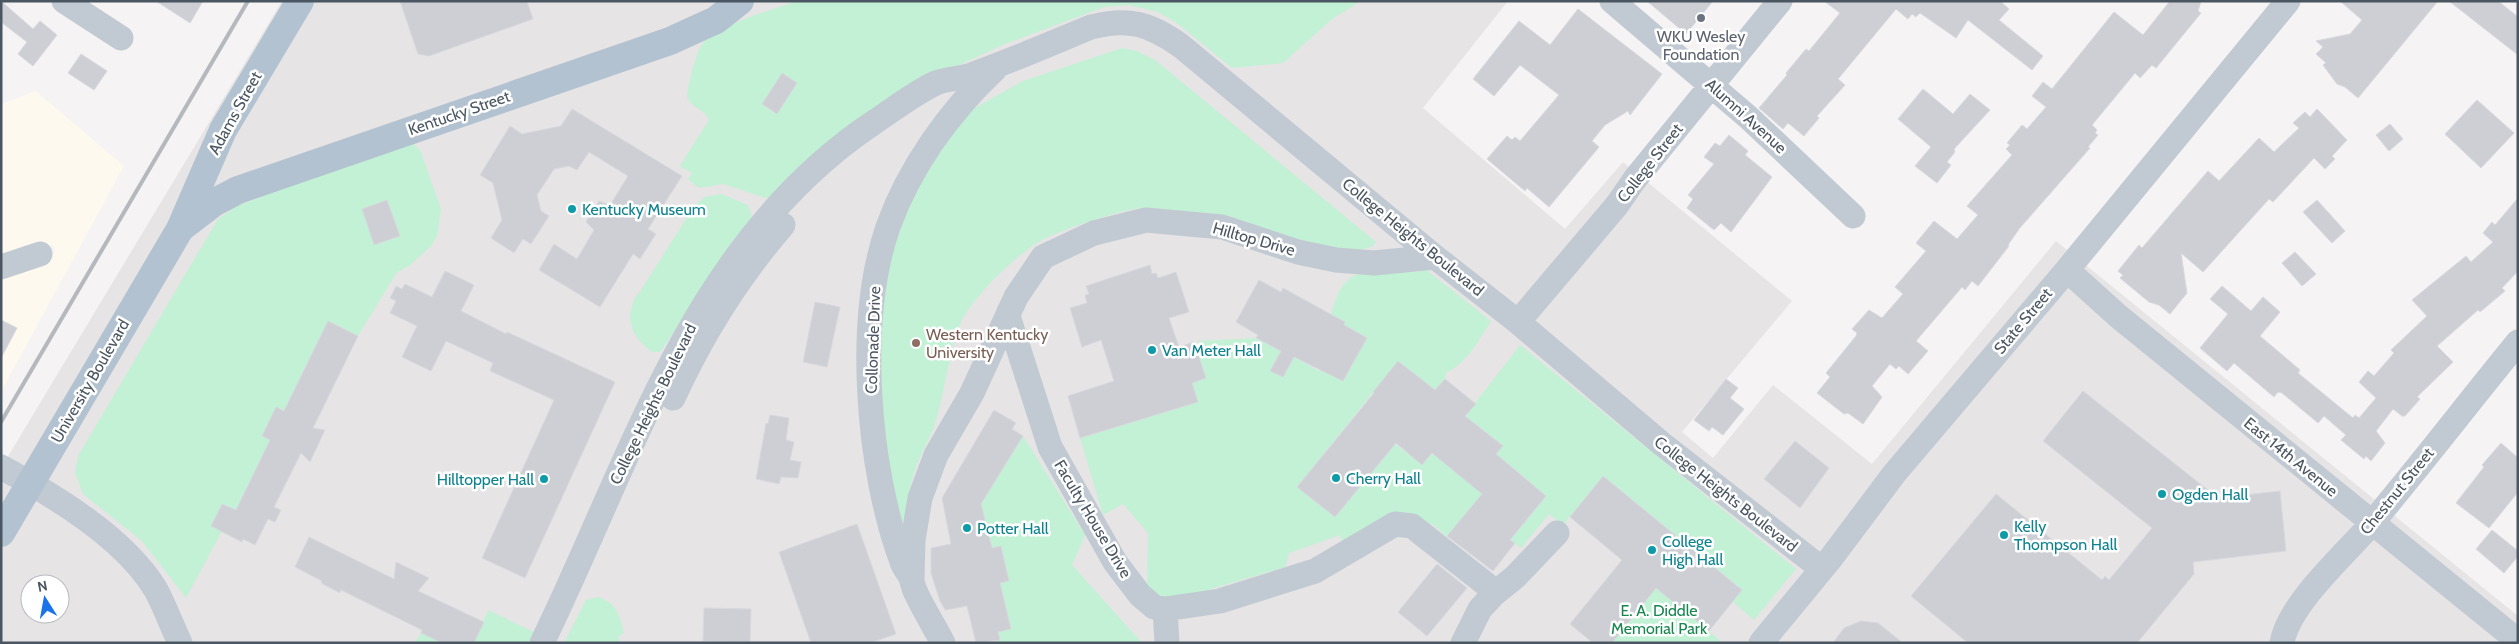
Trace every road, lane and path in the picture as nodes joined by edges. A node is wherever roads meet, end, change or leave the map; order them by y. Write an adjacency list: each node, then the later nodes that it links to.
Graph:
1 (64, 1): 7 (street)
2 (300, 1): 12 (main road, Adams Street)
3 (740, 1): 12 (main road, Kentucky Street)
4 (1612, 1): 10 (street, Alumni Avenue)
5 (1780, 1): 10 (street, College Street)
6 (2288, 1): 16 (street, State Street)
7 (121, 38)
8 (1002, 62): 9 (street, College Heights Boulevard); 14 (street, College Heights Boulevard); 26 (street, Collonade Drive)
9 (972, 75): 31 (street, College Heights Boulevard); 32 (street, College Heights Boulevard)
10 (1712, 86): 11 (street, Alumni Avenue); 18 (street, College Street)
11 (1853, 216)
12 (180, 229): 21 (main road, University Boulevard)
13 (40, 254): 15 (street)
14 (1435, 257): 17 (street, Hilltop Drive); 18 (street, College Heights Boulevard)
15 (1, 267)
16 (2067, 270): 22 (street, East 14th Avenue); 25 (street, State Street)
17 (1008, 316): 26 (street, Hilltop Drive); 28 (street, Faculty House Drive)
18 (1518, 322): 25 (street, College Heights Boulevard)
19 (2518, 342): 22 (street, Chestnut Street)
20 (1, 466): 21 (street)
21 (31, 483): 23 (main road, University Boulevard); 30 (street)
22 (2372, 523): 29 (street, East 14th Avenue); 37 (street, Chestnut Street)
23 (1, 533)
24 (1557, 533): 27 (street)
25 (1822, 568): 36 (street, State Street)
26 (912, 579): 33 (street, Collonade Drive)
27 (1494, 594): 28 (street); 35 (street)
28 (1165, 609): 34 (street)
29 (2518, 642)
30 (180, 643)
31 (542, 643)
32 (558, 643)
33 (942, 643)
34 (1167, 643)
35 (1463, 643)
36 (1761, 643)
37 (2282, 643)

